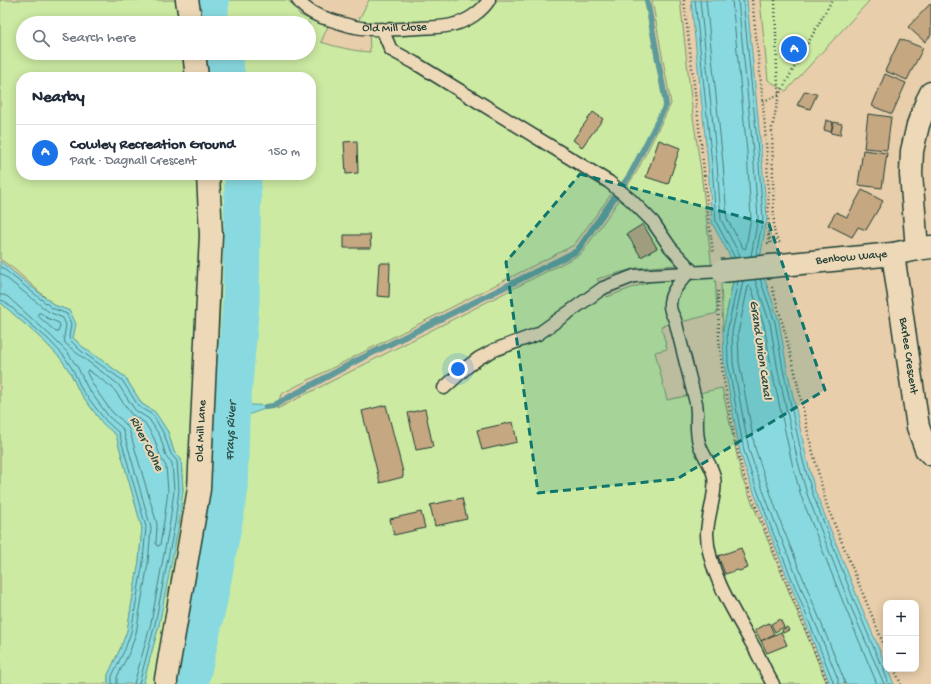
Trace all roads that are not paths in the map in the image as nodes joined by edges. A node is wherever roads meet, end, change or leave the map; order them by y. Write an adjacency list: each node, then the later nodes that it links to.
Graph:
1 (187, 0): 4 (street)
2 (298, 0): 5 (lane, Old Mill Close)
3 (489, 0): 5 (lane, Old Mill Close)
4 (190, 16)
5 (382, 29): 12 (lane)
6 (195, 60): 7 (street)
7 (196, 72)
8 (931, 93): 10 (street)
9 (208, 180): 16 (street, Old Mill Lane)
10 (924, 248): 11 (street, Benbow Waye)
11 (893, 254): 13 (street, Benbow Waye, bridge); 15 (street, Barlee Crescent)
12 (691, 272): 13 (lane); 14 (lane); 17 (lane)
13 (718, 278)
14 (444, 388)
15 (931, 454)
16 (166, 684)
17 (773, 684)

